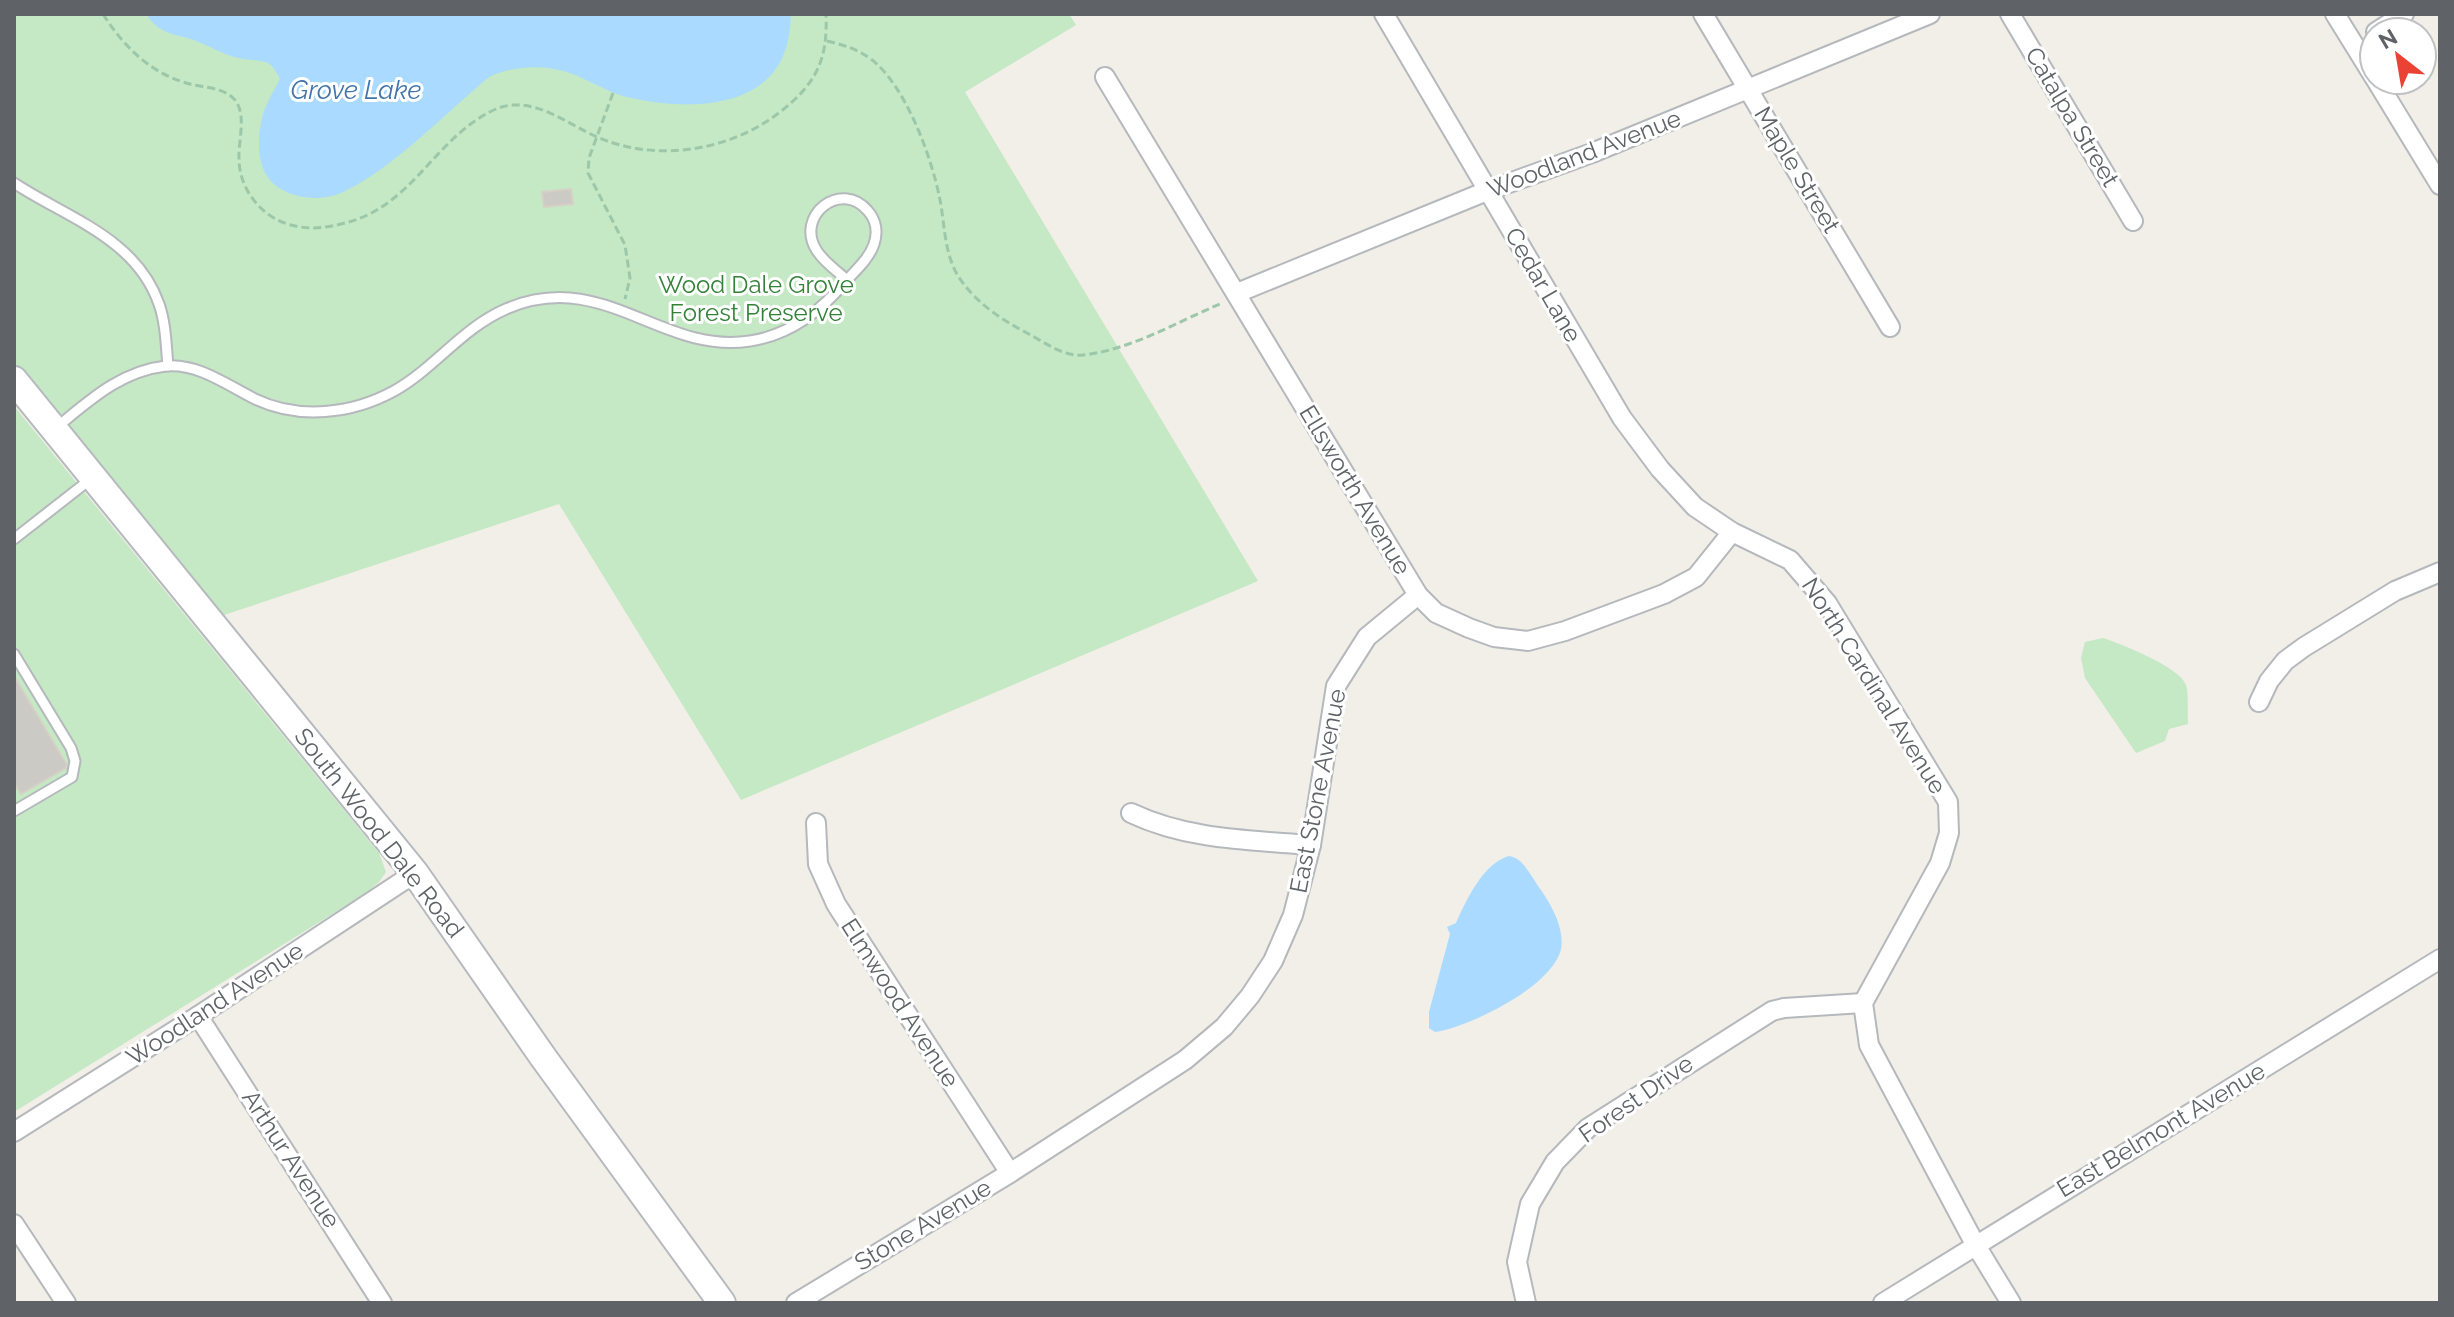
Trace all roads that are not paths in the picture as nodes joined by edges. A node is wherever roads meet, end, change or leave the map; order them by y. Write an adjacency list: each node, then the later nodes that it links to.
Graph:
1 (1384, 14): 14 (street, Cedar Lane)
2 (1703, 14): 10 (street, Maple Street)
3 (1930, 14): 10 (street, Woodland Avenue)
4 (2010, 14): 15 (street, Catalpa Street)
5 (2335, 14): 7 (street)
6 (2358, 44): 7 (street)
7 (2355, 46): 8 (street)
8 (2358, 51)
9 (1105, 77): 17 (street, Ellsworth Avenue)
10 (1748, 89): 14 (street, Woodland Avenue); 18 (street, Maple Street)
11 (2386, 96): 13 (street)
12 (14, 183): 19 (lane)
13 (2440, 185)
14 (1487, 191): 17 (street, Woodland Avenue); 23 (street, Cedar Lane)
15 (2133, 221)
16 (847, 280): 16 (lane); 19 (lane)
17 (1237, 293): 26 (street, Ellsworth Avenue)
18 (1890, 327)
19 (168, 366): 21 (lane)
20 (14, 380): 21 (main road, South Wood Dale Road)
21 (56, 429): 22 (main road, South Wood Dale Road)
22 (95, 476): 24 (lane); 33 (main road, South Wood Dale Road)
23 (1732, 532): 26 (street, Ellsworth Avenue); 35 (street, North Cardinal Avenue)
24 (14, 539)
25 (2440, 572): 28 (street)
26 (1418, 595): 32 (street, East Stone Avenue)
27 (14, 654): 29 (lane)
28 (2259, 702)
29 (14, 811)
30 (1131, 813): 32 (street)
31 (816, 823): 38 (street, Elmwood Avenue)
32 (1311, 845): 38 (street, East Stone Avenue)
33 (415, 873): 36 (street, Woodland Avenue); 43 (main road, South Wood Dale Road)
34 (2440, 959): 40 (street, East Belmont Avenue)
35 (1863, 1003): 40 (street); 45 (street, Forest Drive)
36 (198, 1016): 37 (street, Woodland Avenue); 42 (street, Arthur Avenue)
37 (14, 1132)
38 (1010, 1173): 44 (street, Stone Avenue)
39 (14, 1224): 41 (street)
40 (1975, 1244): 46 (street, East Belmont Avenue); 47 (street)
41 (66, 1303)
42 (382, 1303)
43 (722, 1303)
44 (796, 1303)
45 (1526, 1303)
46 (1883, 1303)
47 (2011, 1303)

